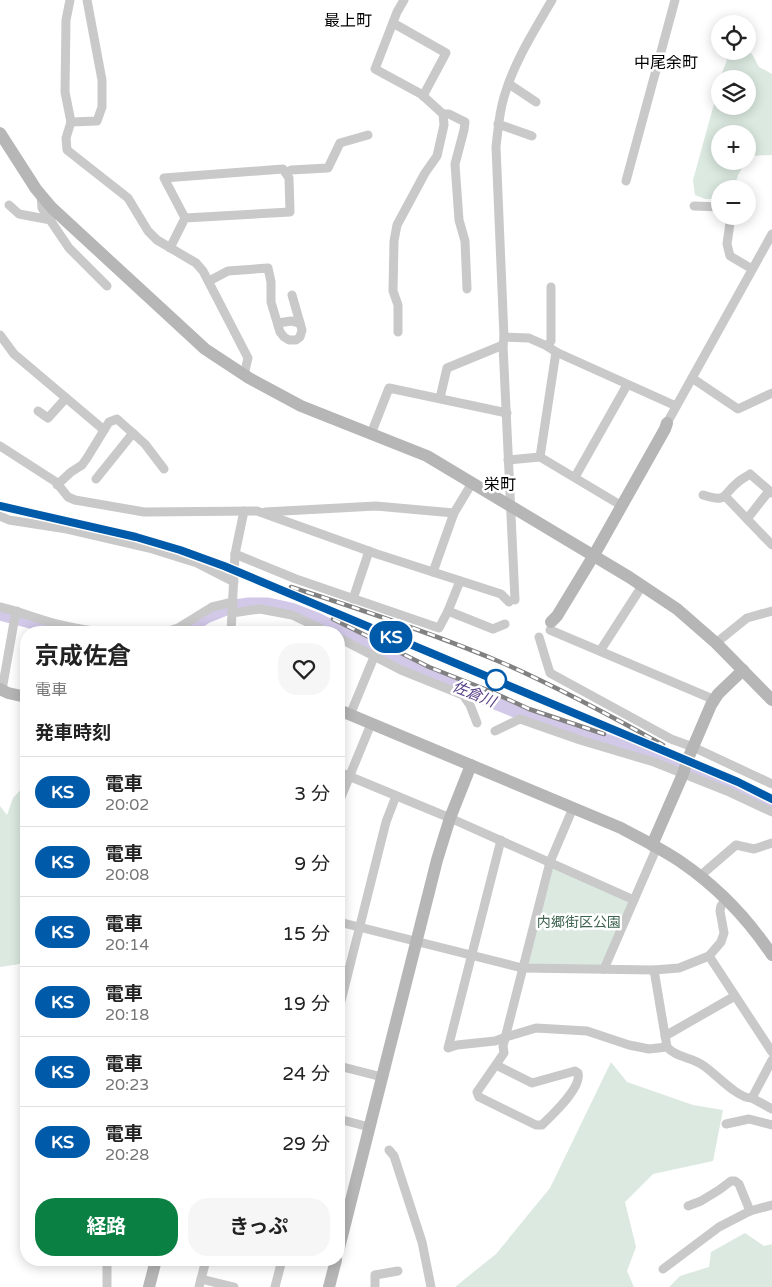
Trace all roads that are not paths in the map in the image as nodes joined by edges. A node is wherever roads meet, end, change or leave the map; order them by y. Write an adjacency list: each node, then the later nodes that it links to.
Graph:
1 (70, 0): 11 (street)
2 (87, 0): 11 (street)
3 (404, 0): 6 (street)
4 (552, 0): 7 (street)
5 (676, 0): 17 (street)
6 (393, 23): 8 (street); 8 (street)
7 (508, 84): 9 (street); 12 (street)
8 (423, 96): 10 (street)
9 (536, 102)
10 (443, 114): 31 (street); 35 (street)
11 (71, 122): 26 (street)
12 (498, 124): 15 (street); 37 (street)
13 (368, 134): 16 (street)
14 (0, 135): 18 (street)
15 (532, 136)
16 (286, 173): 22 (street); 22 (street)
17 (626, 182)
18 (41, 195): 23 (street); 40 (street)
19 (9, 205): 23 (street)
20 (694, 206): 21 (street)
21 (711, 207)
22 (185, 218): 26 (street)
23 (51, 220): 29 (street)
24 (730, 225): 27 (street)
25 (772, 234): 27 (street)
26 (170, 248): 28 (street)
27 (752, 269): 41 (street)
28 (208, 281): 34 (street); 40 (street)
29 (107, 286)
30 (551, 287): 38 (street)
31 (467, 289)
32 (292, 296): 33 (street)
33 (300, 323): 34 (street); 34 (street)
34 (278, 324)
35 (398, 332)
36 (0, 335): 44 (street)
37 (504, 341): 38 (street); 45 (street); 48 (street)
38 (547, 346): 39 (street)
39 (556, 352): 42 (street); 54 (street)
40 (244, 375): 52 (street)
41 (692, 378): 43 (street); 46 (street)
42 (627, 385): 46 (street); 57 (street)
43 (772, 393)
44 (66, 398): 47 (street); 50 (street)
45 (440, 398): 48 (street); 52 (street)
46 (676, 406): 49 (street)
47 (38, 411)
48 (507, 413): 55 (street)
49 (667, 423): 65 (street)
50 (104, 430): 51 (street); 60 (street)
51 (133, 433): 56 (street); 58 (street)
52 (371, 434): 59 (street)
53 (0, 446): 60 (street)
54 (540, 457): 55 (street); 57 (street)
55 (508, 460): 64 (street)
56 (164, 469)
57 (574, 477): 65 (street)
58 (96, 479)
59 (472, 483): 64 (street); 68 (street)
60 (58, 484): 66 (street)
61 (771, 492): 63 (street); 70 (street)
62 (703, 495): 63 (street)
63 (725, 496): 70 (street)
64 (511, 506): 74 (street); 76 (street)
65 (622, 506): 74 (street)
66 (244, 510): 67 (street); 73 (street)
67 (260, 512): 68 (street); 72 (street)
68 (454, 513): 75 (street)
69 (0, 516): 77 (street)
70 (747, 519): 71 (street)
71 (772, 545)
72 (370, 551): 75 (street); 79 (street)
73 (235, 554): 77 (street); 79 (street)
74 (594, 556): 78 (street); 91 (street)
75 (433, 572): 76 (street)
76 (460, 581): 83 (street)
77 (234, 582): 80 (street)
78 (642, 586): 94 (street); 95 (street)
79 (353, 599): 83 (street)
80 (233, 602): 85 (street); 88 (street)
81 (0, 607): 82 (street)
82 (17, 611): 87 (street); 98 (street)
83 (448, 611): 86 (street)
84 (772, 611): 94 (street)
85 (232, 613): 89 (street); 90 (street)
86 (505, 624)
87 (62, 626)
88 (181, 626)
89 (231, 626)
90 (315, 626)
91 (550, 626): 95 (street)
92 (539, 637): 107 (street)
93 (345, 641): 96 (street)
94 (716, 642): 97 (street)
95 (600, 651): 100 (street)
96 (374, 656): 102 (street); 104 (street)
97 (743, 670): 100 (street); 101 (street)
98 (1, 689): 99 (street)
99 (20, 696)
100 (715, 700): 107 (street)
101 (772, 700)
102 (345, 711)
103 (345, 713): 105 (street)
104 (477, 723)
105 (371, 724): 108 (street); 111 (street)
106 (495, 731): 110 (street)
107 (693, 747): 110 (street); 112 (street)
108 (471, 765): 115 (street); 117 (street)
109 (345, 774): 111 (street)
110 (683, 774): 116 (street); 120 (street)
111 (349, 776): 113 (street); 114 (street)
112 (772, 784)
113 (345, 786)
114 (396, 796): 117 (street); 126 (street)
115 (573, 808): 120 (street); 121 (street)
116 (772, 812)
117 (450, 818): 118 (street); 127 (street)
118 (501, 840): 121 (street); 129 (street)
119 (772, 843): 122 (street)
120 (655, 846): 122 (street); 123 (street)
121 (550, 862): 123 (street); 131 (street)
122 (700, 876): 124 (street)
123 (634, 900): 132 (street)
124 (726, 900): 128 (street); 130 (street)
125 (345, 924): 126 (street)
126 (359, 927): 127 (street); 134 (street)
127 (416, 942): 129 (street); 143 (street)
128 (772, 954)
129 (472, 956): 131 (street); 137 (street)
130 (709, 956): 133 (street); 135 (street)
131 (522, 968): 132 (street); 137 (street)
132 (604, 969): 133 (street)
133 (654, 970): 136 (street)
134 (345, 984)
135 (735, 996): 136 (street); 139 (street)
136 (665, 1036): 138 (street)
137 (506, 1037): 138 (street); 141 (street)
138 (666, 1047): 144 (street)
139 (772, 1052)
140 (772, 1060): 144 (street)
141 (496, 1065): 141 (street)
142 (345, 1068): 143 (street)
143 (382, 1077): 149 (street)
144 (752, 1098): 145 (street)
145 (772, 1109)
146 (345, 1122): 149 (street)
147 (726, 1124): 148 (street)
148 (772, 1125)
149 (369, 1128): 153 (street)
150 (389, 1150): 169 (street)
151 (772, 1205): 154 (street)
152 (688, 1206): 154 (street)
153 (345, 1208)
154 (750, 1211): 160 (street)
155 (107, 1266): 163 (street)
156 (154, 1266): 164 (street)
157 (204, 1266): 162 (street)
158 (280, 1266): 166 (street)
159 (334, 1266): 167 (street)
160 (663, 1269)
161 (398, 1271): 168 (street)
162 (200, 1283): 165 (street)
163 (107, 1287)
164 (149, 1287)
165 (234, 1287)
166 (275, 1287)
167 (329, 1287)
168 (375, 1287)
169 (431, 1287)

